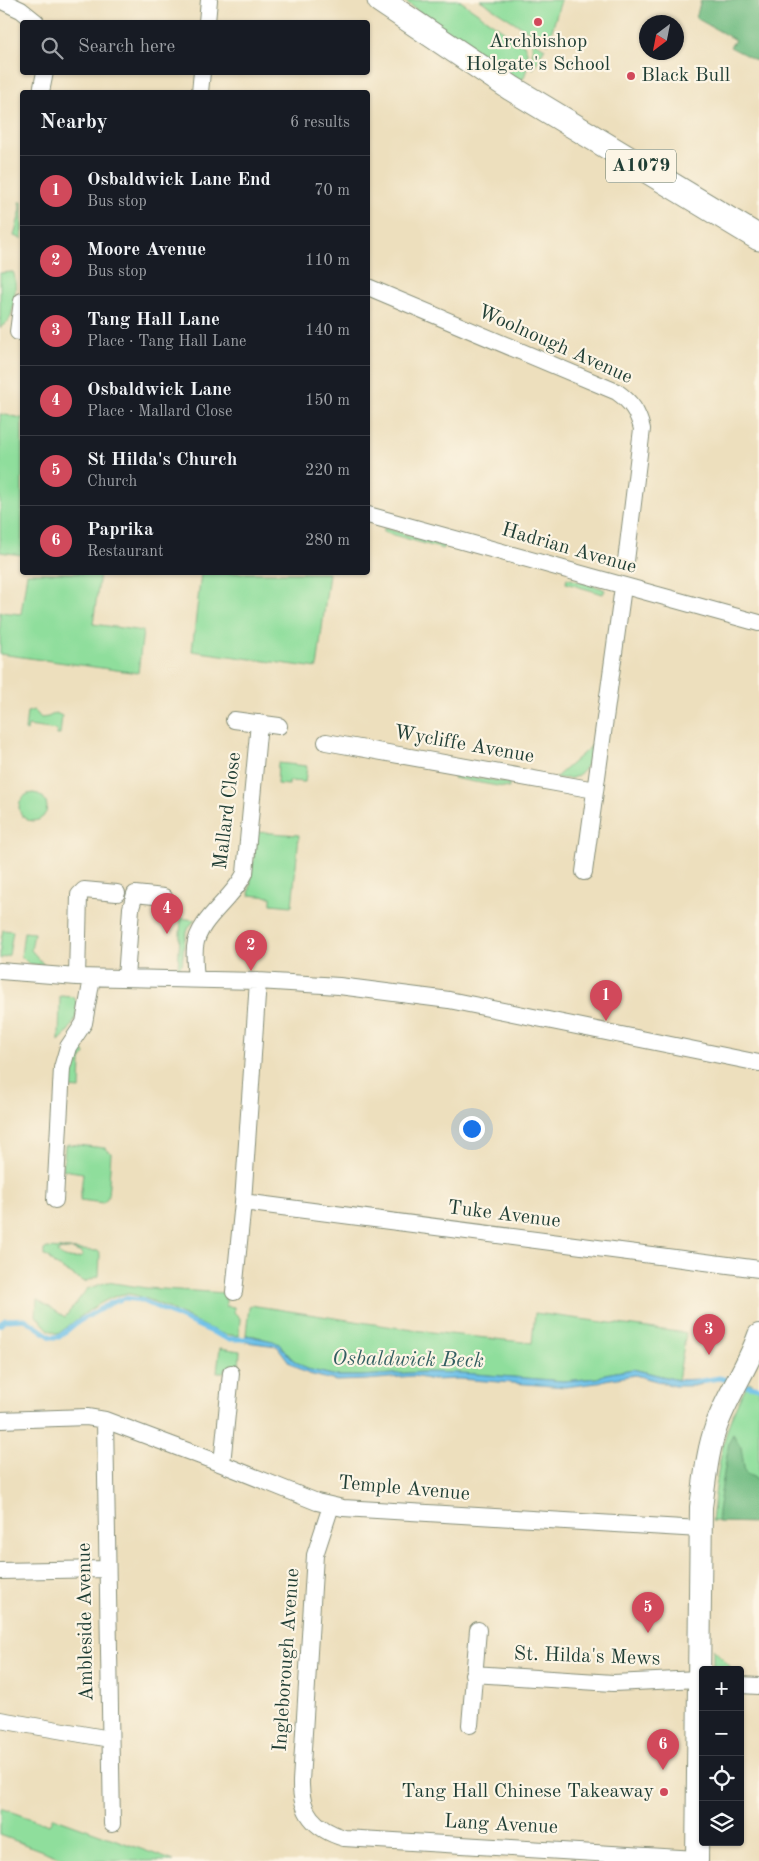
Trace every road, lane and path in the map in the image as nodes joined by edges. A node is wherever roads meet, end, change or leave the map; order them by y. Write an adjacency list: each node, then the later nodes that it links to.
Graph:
1 (0, 0): 4 (street)
2 (210, 0): 5 (street)
3 (380, 0): 10 (main road, A1079)
4 (34, 20)
5 (207, 20)
6 (44, 75): 8 (street)
7 (202, 75): 9 (street)
8 (41, 90)
9 (200, 90)
10 (759, 238)
11 (370, 288): 15 (street, Woolnough Avenue)
12 (20, 316): 13 (street)
13 (18, 332)
14 (370, 516): 16 (street, Hadrian Avenue)
15 (626, 561)
16 (623, 587): 17 (street, Hadrian Avenue); 22 (street)
17 (759, 623)
18 (234, 720): 19 (street)
19 (259, 723): 20 (street); 29 (street, Mallard Close)
20 (279, 726)
21 (326, 742): 22 (street, Wycliffe Avenue)
22 (595, 790): 23 (street)
23 (584, 872)
24 (117, 894): 27 (street)
25 (164, 897): 28 (street)
26 (0, 971): 27 (street)
27 (85, 978): 28 (street); 32 (street)
28 (126, 978): 29 (street)
29 (196, 979): 30 (street)
30 (258, 981): 31 (street); 33 (street)
31 (759, 1063)
32 (55, 1200)
33 (243, 1202): 34 (street, Tuke Avenue); 35 (street)
34 (759, 1270)
35 (234, 1292)
36 (759, 1335): 42 (street)
37 (231, 1373): 40 (street)
38 (0, 1420): 39 (street, Temple Avenue)
39 (104, 1420): 40 (street, Temple Avenue); 43 (street, Ambleside Avenue)
40 (222, 1464): 41 (street, Temple Avenue)
41 (331, 1506): 42 (street, Temple Avenue); 55 (street, Ingleborough Avenue)
42 (700, 1529): 46 (street)
43 (106, 1569): 44 (street); 54 (street, Ambleside Avenue)
44 (0, 1571)
45 (478, 1630): 47 (street)
46 (700, 1666)
47 (473, 1674): 48 (street, St. Hilda's Mews); 53 (street)
48 (699, 1681)
49 (744, 1684): 50 (street)
50 (759, 1686)
51 (699, 1711): 57 (street)
52 (0, 1720): 54 (street)
53 (470, 1725)
54 (110, 1739): 56 (street, Ambleside Avenue)
55 (310, 1817): 57 (street, Lang Avenue)
56 (112, 1824)
57 (697, 1860)

